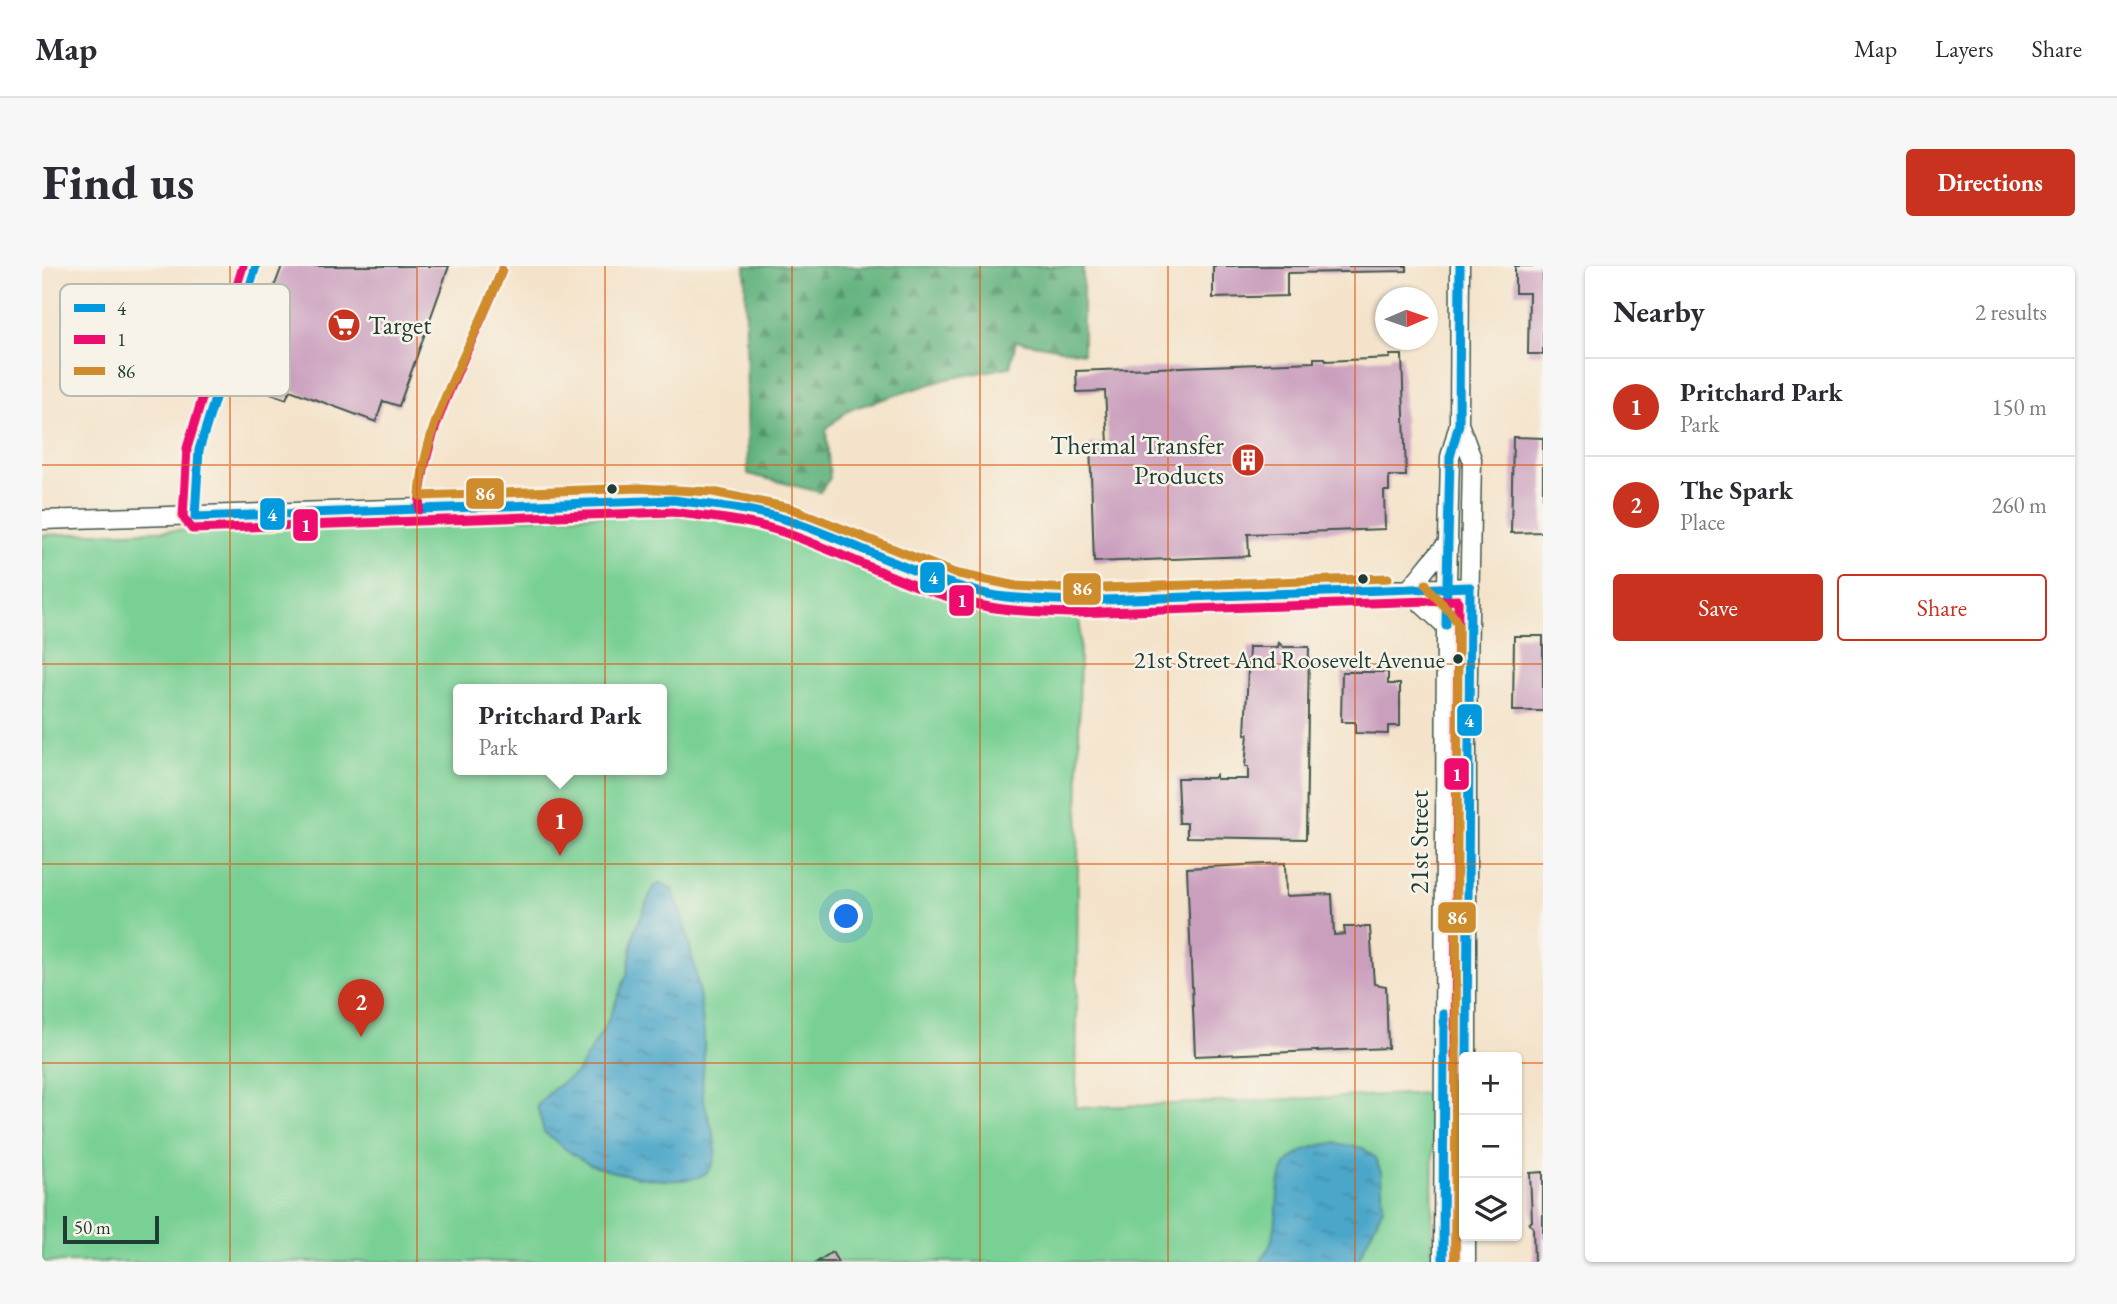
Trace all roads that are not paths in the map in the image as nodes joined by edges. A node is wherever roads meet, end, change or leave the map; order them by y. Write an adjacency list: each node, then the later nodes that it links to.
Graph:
1 (1460, 266): 2 (street, 21st Street)
2 (1459, 424): 4 (street, 21st Street); 6 (street, 21st Street)
3 (42, 520): 7 (street)
4 (1449, 543): 5 (street, 21st Street); 7 (street)
5 (1448, 587): 6 (street); 7 (street); 8 (street, 21st Street)
6 (1470, 587): 9 (street, 21st Street)
7 (1412, 589): 8 (street)
8 (1446, 626): 11 (street, 21st Street)
9 (1467, 1052)
10 (1466, 1241): 12 (street)
11 (1443, 1262)
12 (1466, 1262)

